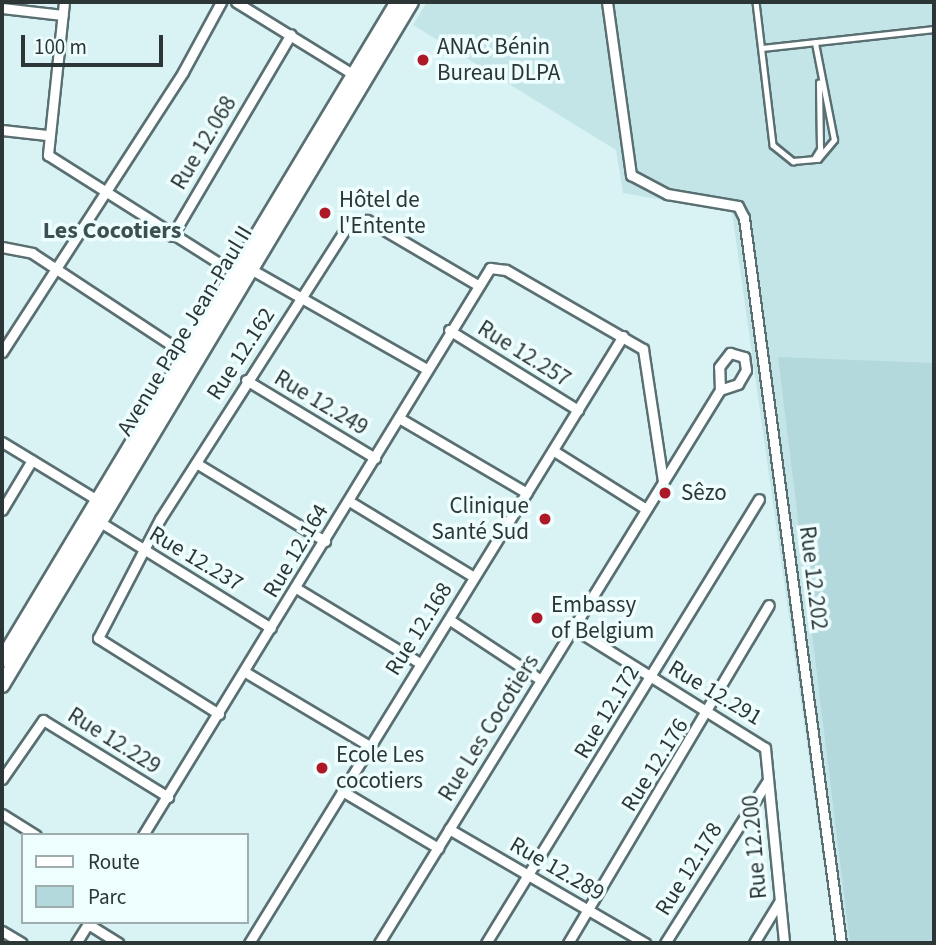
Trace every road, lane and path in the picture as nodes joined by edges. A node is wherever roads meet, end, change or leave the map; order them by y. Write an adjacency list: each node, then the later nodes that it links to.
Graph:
1 (64, 2): 9 (street)
2 (221, 2): 19 (street)
3 (236, 2): 11 (street)
4 (398, 2): 14 (main road, Avenue Pape Jean-Paul II)
5 (411, 2): 22 (main road, Avenue Pape Jean-Paul II)
6 (607, 2): 92 (street, Rue 12.202)
7 (756, 2): 13 (lane)
8 (2, 8): 9 (street)
9 (63, 15): 17 (street)
10 (934, 29): 12 (lane)
11 (291, 34): 14 (street); 20 (street, Rue 12.068)
12 (815, 43): 13 (lane); 15 (lane)
13 (762, 48): 18 (lane)
14 (354, 75): 22 (main road, Avenue Pape Jean-Paul II)
15 (819, 78): 18 (lane); 18 (lane)
16 (2, 130): 17 (street)
17 (47, 135): 19 (street)
18 (810, 162)
19 (107, 193): 20 (street); 23 (street)
20 (172, 236): 22 (street)
21 (2, 247): 23 (street)
22 (241, 268): 25 (street); 29 (main road, Avenue Pape Jean-Paul II); 47 (main road, Avenue Pape Jean-Paul II)
23 (55, 269): 28 (street); 29 (street)
24 (478, 285): 25 (street, Rue 12.162); 26 (street, Rue 12.164); 27 (street)
25 (300, 298): 30 (street); 31 (street, Rue 12.162)
26 (449, 330): 30 (street, Rue 12.164); 33 (street, Rue 12.257)
27 (623, 336): 33 (street, Rue 12.168); 40 (street)
28 (2, 352)
29 (186, 354): 43 (main road, Avenue Pape Jean-Paul II)
30 (425, 368): 34 (street, Rue 12.164)
31 (246, 380): 37 (street, Rue 12.249); 39 (street, Rue 12.162)
32 (720, 390): 40 (street, Rue Les Cocotiers)
33 (578, 411): 36 (street, Rue 12.168)
34 (400, 418): 37 (street, Rue 12.164); 41 (street)
35 (2, 442): 38 (street)
36 (554, 452): 41 (street, Rue 12.168); 45 (street)
37 (375, 458): 44 (street, Rue 12.164)
38 (32, 460): 43 (street); 46 (street)
39 (196, 463): 48 (street); 49 (street, Rue 12.162)
40 (663, 481): 45 (street, Rue Les Cocotiers)
41 (527, 493): 50 (street, Rue 12.168)
42 (759, 499): 59 (street, Rue 12.172)
43 (99, 501): 56 (main road, Avenue Pape Jean-Paul II)
44 (349, 501): 48 (street, Rue 12.164); 50 (street)
45 (646, 509): 55 (street, Rue Les Cocotiers)
46 (2, 510)
47 (100, 523): 49 (street, Rue 12.237); 61 (main road, Avenue Pape Jean-Paul II)
48 (325, 541): 51 (street, Rue 12.164)
49 (143, 549): 54 (street, Rue 12.237); 63 (street, Rue 12.162)
50 (474, 578): 53 (street, Rue 12.168)
51 (296, 588): 54 (street, Rue 12.164); 57 (street)
52 (769, 605): 62 (street, Rue 12.176)
53 (450, 620): 57 (street, Rue 12.168); 60 (street)
54 (271, 628): 58 (street, Rue 12.164)
55 (573, 628): 59 (street, Rue 12.291); 60 (street, Rue Les Cocotiers)
56 (2, 660)
57 (420, 663): 64 (street, Rue 12.168)
58 (245, 672): 63 (street, Rue 12.164); 64 (street)
59 (651, 676): 62 (street, Rue 12.291); 75 (street, Rue 12.172)
60 (541, 680): 71 (street, Rue Les Cocotiers)
61 (2, 685)
62 (710, 712): 65 (street, Rue 12.291); 77 (street, Rue 12.176)
63 (219, 713): 69 (street, Rue 12.164)
64 (368, 745): 68 (street, Rue 12.168)
65 (765, 748): 67 (street, Rue 12.200)
66 (2, 779): 69 (street, Rue 12.229)
67 (768, 779): 76 (street, Rue 12.200); 89 (street, Rue 12.178)
68 (342, 791): 74 (street); 84 (street, Rue 12.168)
69 (168, 797): 73 (street, Rue 12.164)
70 (2, 814): 72 (street)
71 (449, 829): 74 (street, Rue Les Cocotiers); 75 (street, Rue 12.289)
72 (33, 833)
73 (144, 833)
74 (438, 848): 85 (street, Rue Les Cocotiers)
75 (529, 875): 77 (street, Rue 12.289); 86 (street, Rue 12.172)
76 (779, 902): 90 (street); 91 (street, Rue 12.200)
77 (588, 910): 87 (street, Rue 12.176); 88 (street, Rue 12.289)
78 (87, 924): 82 (street)
79 (90, 924): 83 (street)
80 (2, 931): 81 (street)
81 (22, 943)
82 (76, 943)
83 (119, 943)
84 (249, 943)
85 (379, 943)
86 (486, 943)
87 (568, 943)
88 (645, 943)
89 (665, 943)
90 (754, 943)
91 (785, 943)
92 (841, 943)

